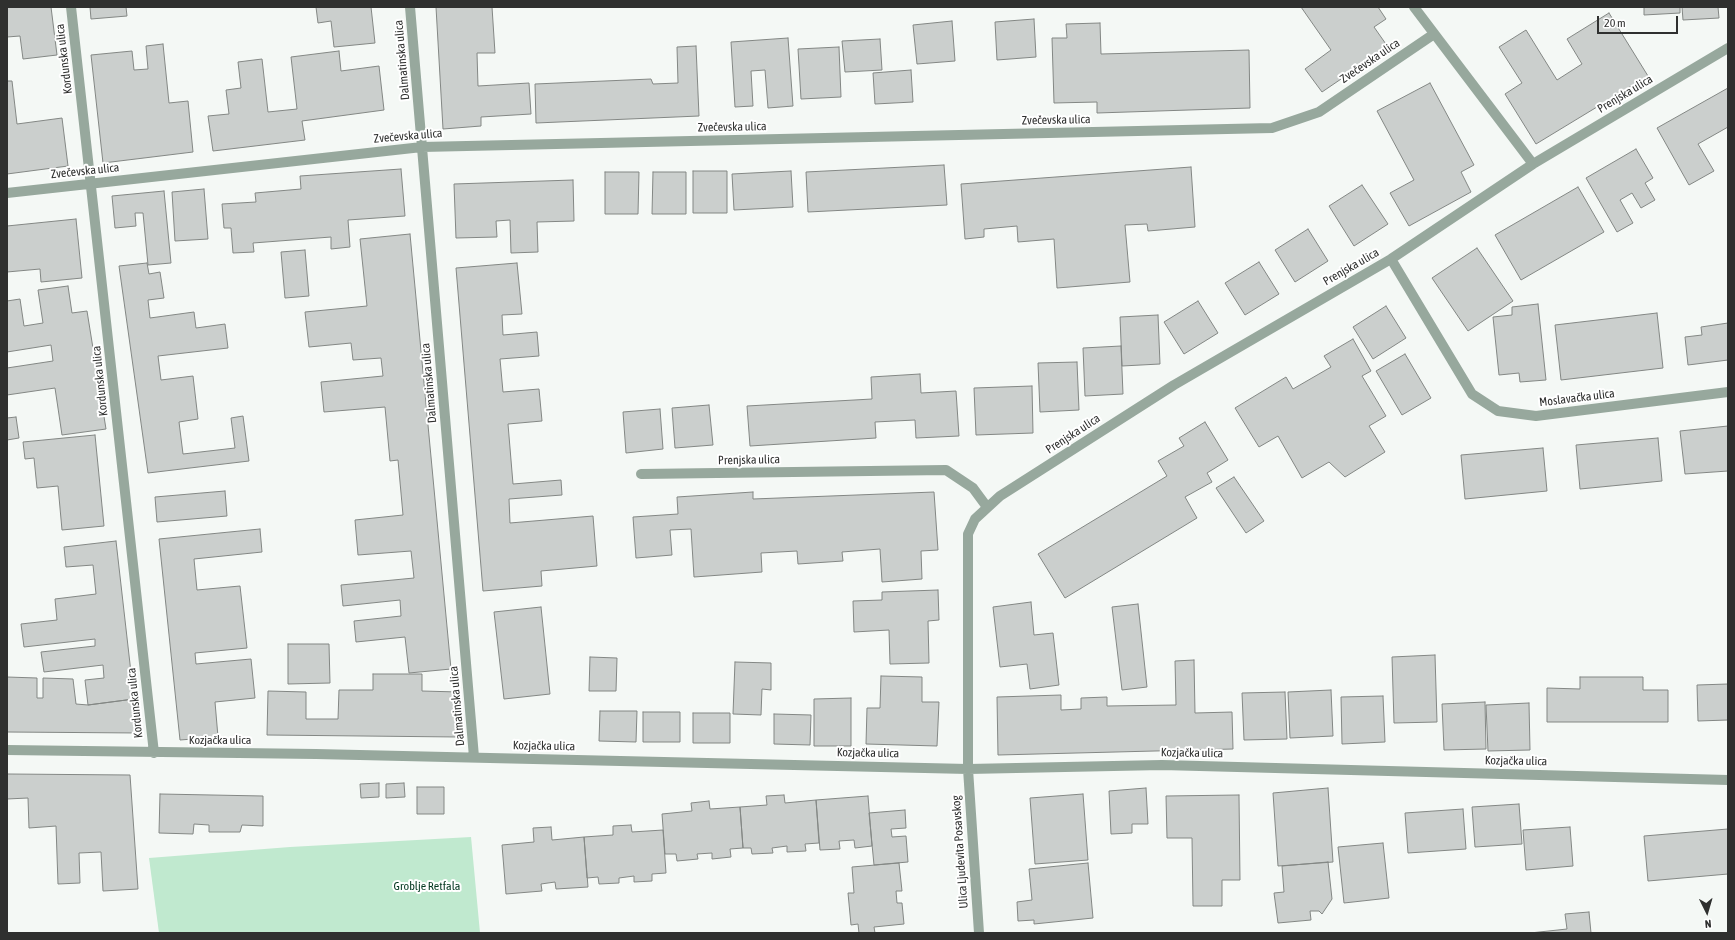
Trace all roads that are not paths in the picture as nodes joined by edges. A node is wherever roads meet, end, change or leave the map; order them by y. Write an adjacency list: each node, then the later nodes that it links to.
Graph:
1 (71, 7): 8 (street, Kordunska ulica)
2 (410, 7): 6 (street, Dalmatinska ulica)
3 (1414, 7): 4 (street)
4 (1434, 34): 6 (street, Zvečevska ulica); 7 (street)
5 (1728, 48): 7 (street, Prenjska ulica)
6 (422, 147): 8 (street, Zvečevska ulica); 16 (street, Dalmatinska ulica)
7 (1533, 164): 10 (street, Prenjska ulica)
8 (92, 183): 9 (street, Zvečevska ulica); 15 (street, Kordunska ulica)
9 (7, 192)
10 (1391, 259): 11 (street, Moslavačka ulica); 13 (street, Prenjska ulica)
11 (1728, 392)
12 (641, 474): 13 (street, Prenjska ulica)
13 (987, 507): 17 (street, Prenjska ulica)
14 (7, 750): 15 (street, Kozjačka ulica)
15 (154, 753): 16 (street, Kozjačka ulica)
16 (474, 757): 17 (street, Kozjačka ulica)
17 (968, 769): 18 (street, Kozjačka ulica); 19 (street, Ulica Ljudevita Posavskog)
18 (1728, 780)
19 (979, 933)

